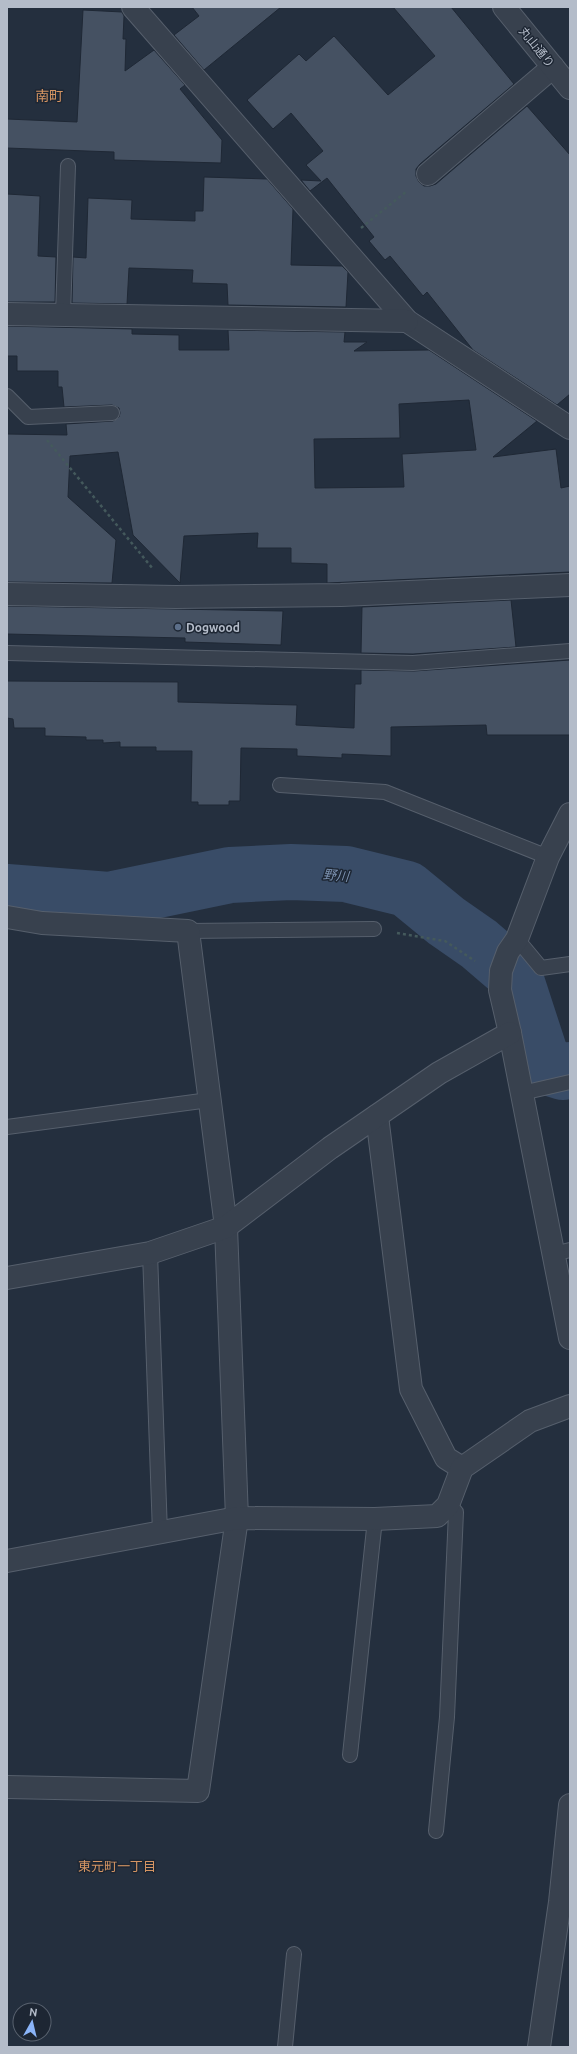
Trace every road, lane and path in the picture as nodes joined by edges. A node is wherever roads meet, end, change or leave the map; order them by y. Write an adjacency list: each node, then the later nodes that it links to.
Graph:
1 (133, 7): 7 (street)
2 (504, 7): 3 (street, 丸山通り)
3 (553, 67): 4 (street, 丸山通り); 6 (street)
4 (570, 88)
5 (68, 166): 9 (lane)
6 (428, 174): 7 (path)
7 (341, 244): 10 (street)
8 (7, 314): 9 (street)
9 (64, 315): 10 (street)
10 (407, 321): 14 (street)
11 (7, 396): 13 (lane)
12 (112, 413): 13 (lane)
13 (28, 417): 17 (path)
14 (570, 428)
15 (570, 585): 17 (street)
16 (7, 594): 17 (street)
17 (176, 597)
18 (570, 651): 19 (lane)
19 (7, 653)
20 (280, 785): 22 (lane)
21 (570, 814): 22 (street)
22 (548, 857): 26 (street)
23 (7, 917): 25 (street)
24 (374, 929): 25 (lane); 26 (path)
25 (188, 931): 31 (street)
26 (506, 960): 27 (lane); 28 (street)
27 (570, 964)
28 (510, 1033): 30 (street); 32 (street)
29 (570, 1082): 30 (lane)
30 (522, 1094): 35 (street)
31 (208, 1100): 33 (lane); 34 (street)
32 (377, 1116): 34 (street); 40 (street)
33 (7, 1127)
34 (226, 1227): 36 (street); 42 (street)
35 (562, 1252): 38 (street)
36 (150, 1253): 37 (street); 44 (lane)
37 (7, 1278)
38 (570, 1338)
39 (570, 1406): 40 (street)
40 (462, 1468): 41 (street)
41 (448, 1505): 43 (street); 49 (lane)
42 (237, 1518): 43 (street); 44 (street); 47 (street)
43 (376, 1519): 46 (lane)
44 (160, 1533): 45 (street)
45 (7, 1561)
46 (350, 1755)
47 (7, 1787)
48 (570, 1805): 52 (street)
49 (436, 1830)
50 (294, 1954): 51 (lane)
51 (285, 2047)
52 (539, 2047)

